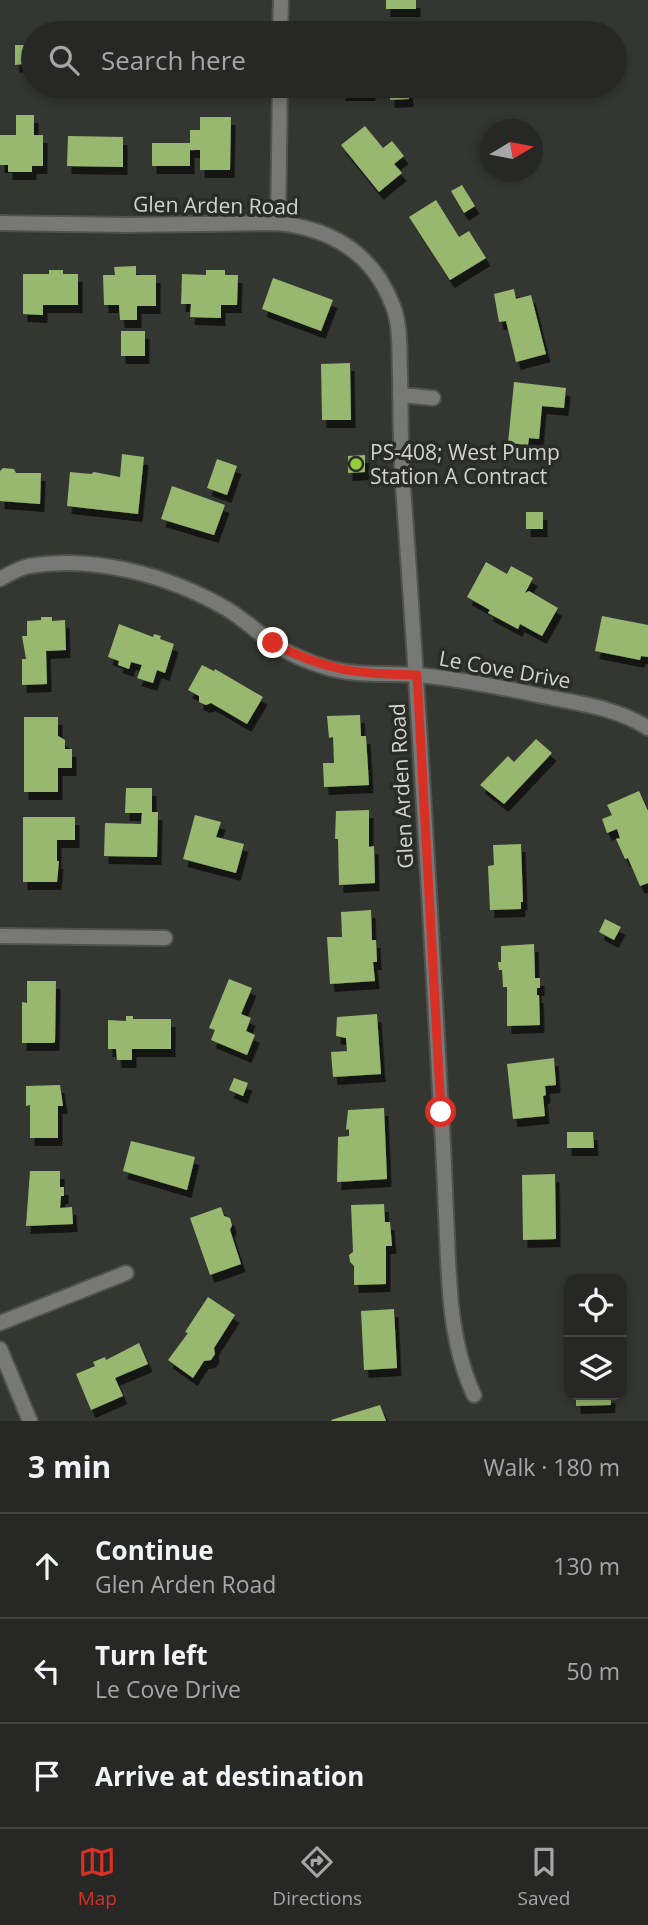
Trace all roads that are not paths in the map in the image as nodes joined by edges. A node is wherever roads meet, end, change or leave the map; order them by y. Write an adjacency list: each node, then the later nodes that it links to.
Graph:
1 (281, 0): 2 (street)
2 (280, 21)
3 (280, 98): 5 (street)
4 (0, 223): 5 (street, Glen Arden Road)
5 (278, 223): 6 (street, Glen Arden Road)
6 (400, 395): 7 (street); 9 (street, Glen Arden Road)
7 (433, 398)
8 (0, 579): 9 (street, Le Cove Drive)
9 (417, 675): 10 (street, Le Cove Drive); 16 (street, Glen Arden Road)
10 (648, 728)
11 (0, 936): 12 (street)
12 (165, 938)
13 (126, 1273): 14 (street)
14 (0, 1323)
15 (0, 1349): 17 (street)
16 (474, 1395)
17 (30, 1421)

